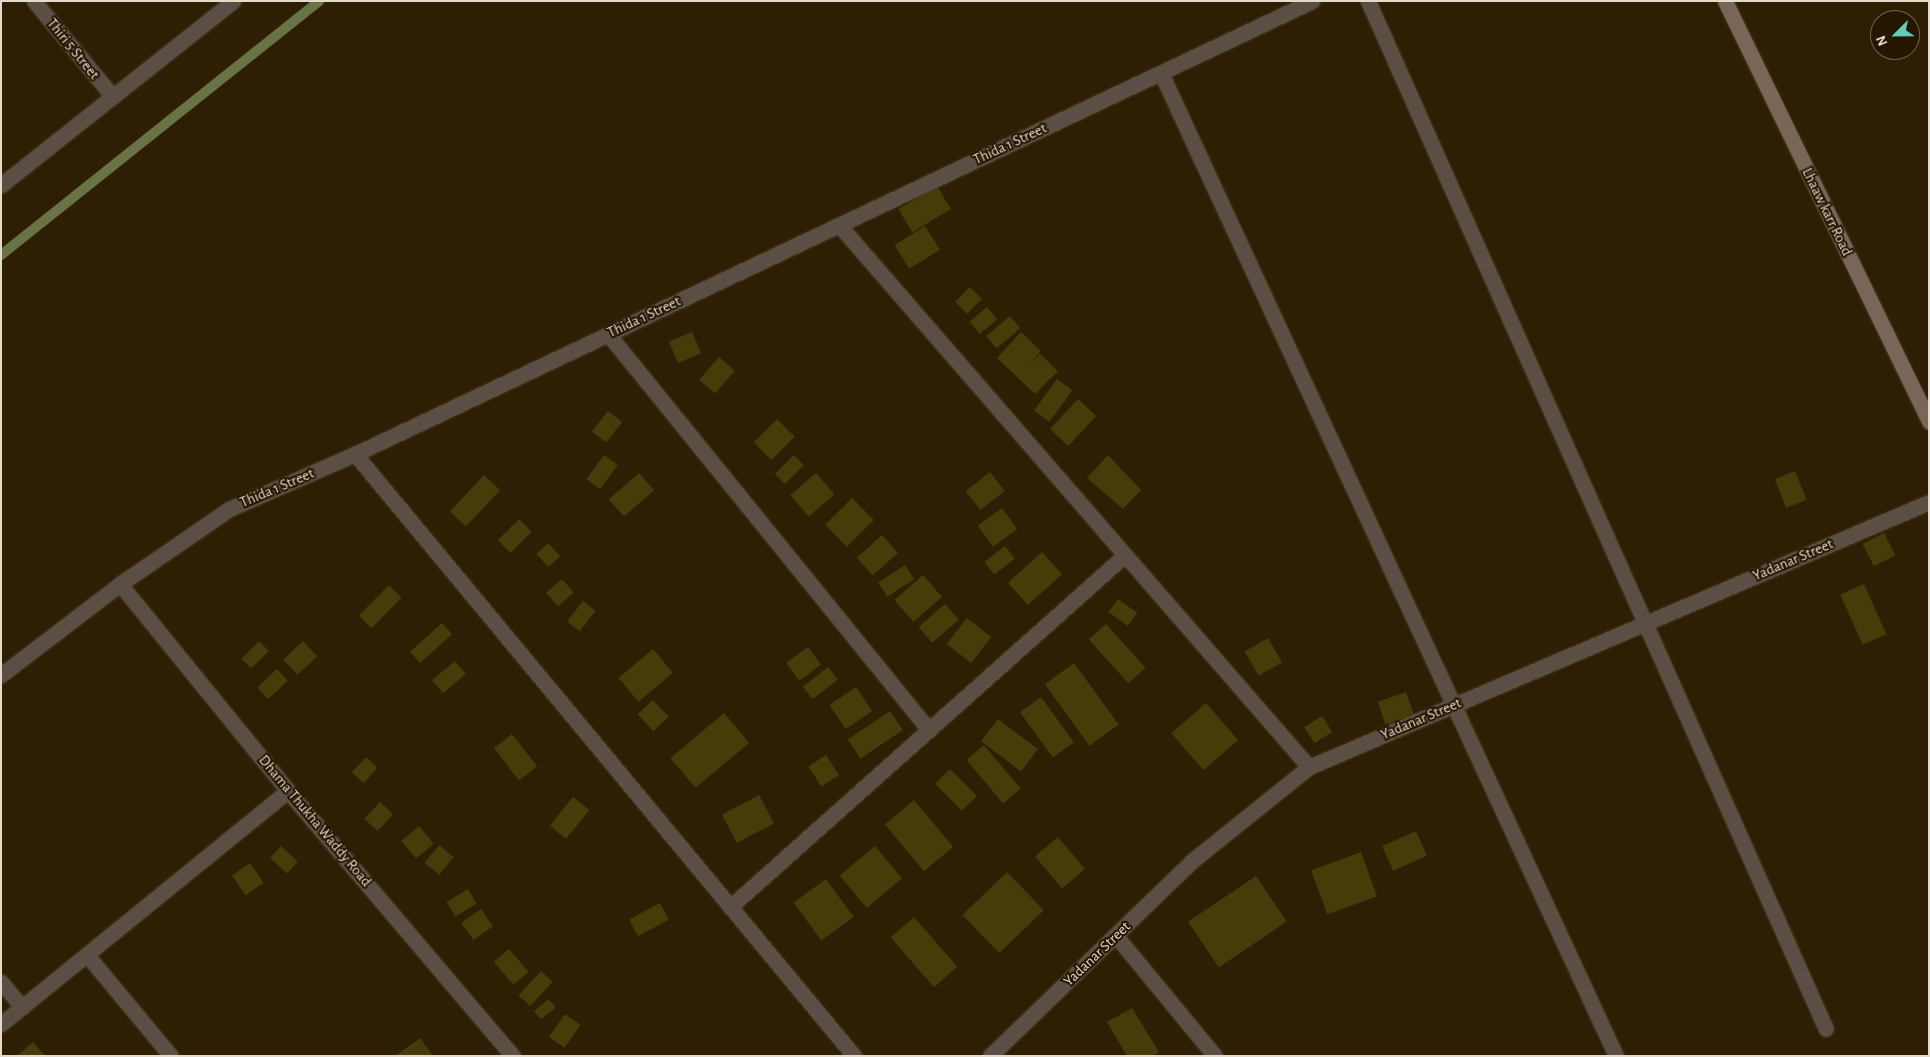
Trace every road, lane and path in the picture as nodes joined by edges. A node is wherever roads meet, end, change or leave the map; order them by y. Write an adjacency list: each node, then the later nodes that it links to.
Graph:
1 (34, 1): 7 (street, Thiri 5 Street)
2 (233, 1): 7 (street)
3 (1312, 1): 6 (street, Thida 1 Street)
4 (1368, 1): 16 (street)
5 (1725, 1): 11 (street, Lhaaw karr Road)
6 (1161, 72): 9 (street, Thida 1 Street); 18 (street)
7 (113, 97): 8 (street)
8 (1, 185)
9 (839, 225): 10 (street, Thida 1 Street); 14 (street)
10 (608, 334): 12 (street, Thida 1 Street); 19 (street)
11 (1929, 422)
12 (355, 454): 15 (street, Thida 1 Street); 22 (street)
13 (1929, 502): 16 (street, Yadanar Street)
14 (1125, 555): 19 (street); 20 (street)
15 (120, 584): 17 (street, Thida 1 Street); 21 (street, Dhama Thukha Waddy Road)
16 (1645, 623): 18 (street, Yadanar Street); 28 (street)
17 (1, 675)
18 (1454, 705): 20 (street, Yadanar Street); 34 (street)
19 (929, 730): 22 (street)
20 (1309, 767): 23 (street, Yadanar Street)
21 (288, 791): 24 (street); 30 (street, Dhama Thukha Waddy Road)
22 (730, 907): 31 (street)
23 (1116, 936): 32 (street, Yadanar Street); 33 (street)
24 (87, 955): 26 (street); 29 (street)
25 (1, 982): 26 (street)
26 (22, 1007): 27 (street)
27 (1, 1024)
28 (1826, 1029)
29 (171, 1056)
30 (513, 1056)
31 (854, 1056)
32 (990, 1056)
33 (1215, 1056)
34 (1616, 1056)

